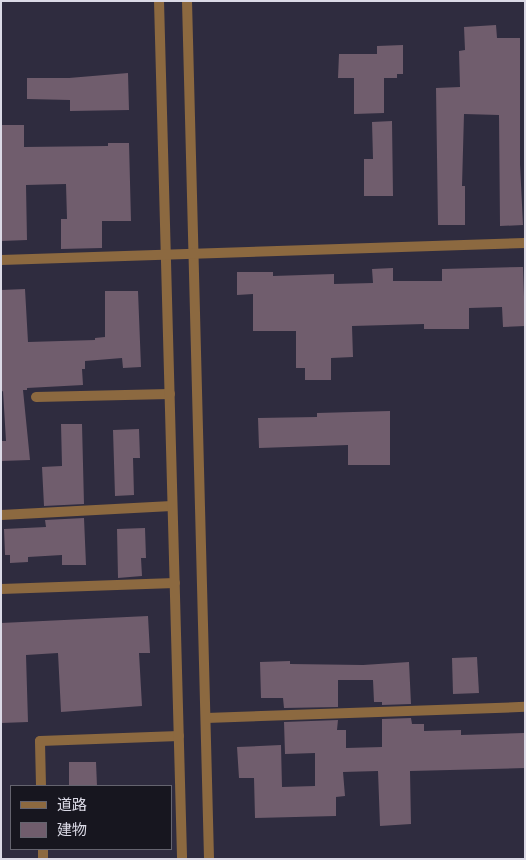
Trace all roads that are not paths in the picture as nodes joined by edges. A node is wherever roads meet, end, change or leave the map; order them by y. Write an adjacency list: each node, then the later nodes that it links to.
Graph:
1 (159, 1): 5 (street)
2 (187, 1): 4 (street)
3 (525, 243): 4 (street)
4 (194, 254): 5 (street); 14 (street)
5 (166, 255): 6 (street); 7 (street)
6 (1, 260)
7 (170, 394): 8 (street); 9 (street)
8 (36, 397)
9 (172, 506): 10 (street); 11 (street)
10 (1, 514)
11 (175, 584): 12 (street); 15 (street)
12 (1, 589)
13 (525, 707): 14 (street)
14 (206, 718): 18 (street)
15 (179, 736): 16 (street); 17 (street)
16 (41, 785)
17 (182, 859)
18 (209, 859)

